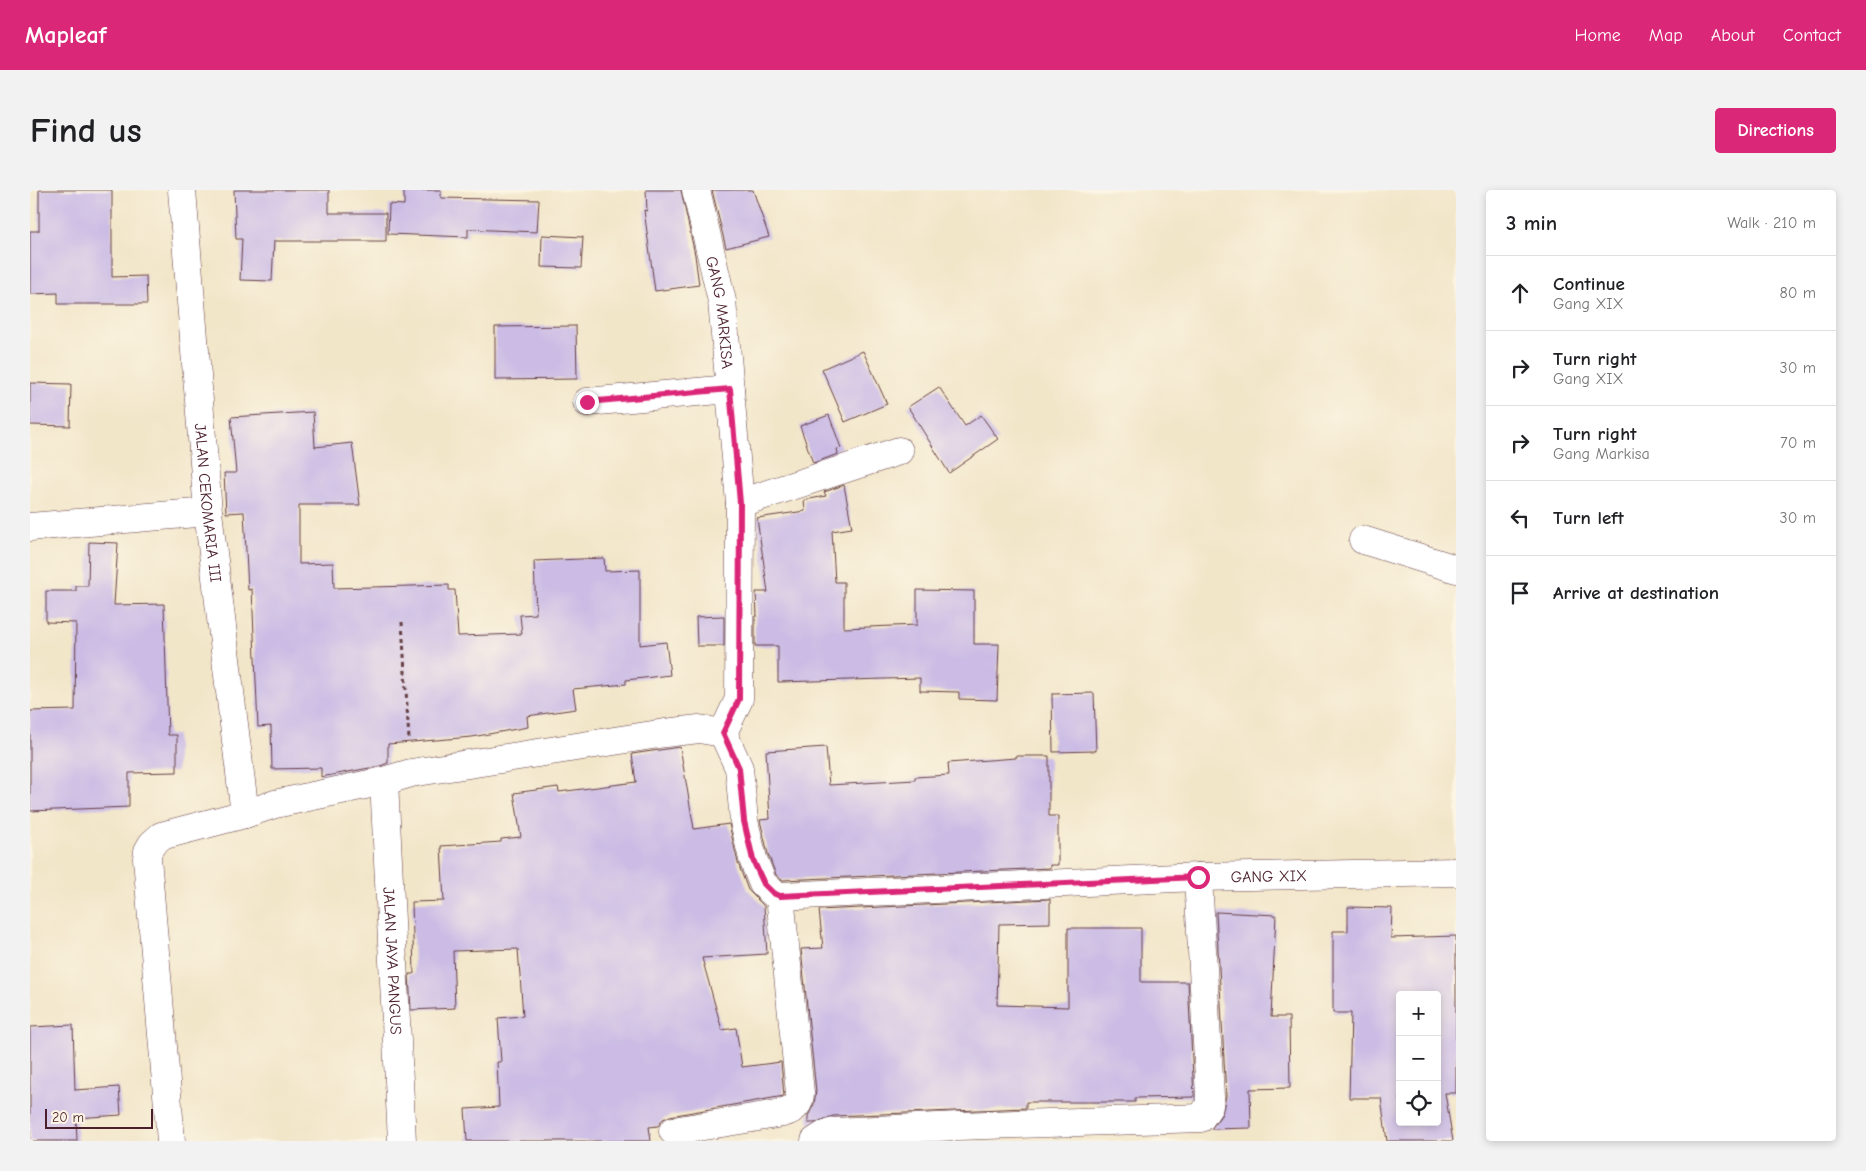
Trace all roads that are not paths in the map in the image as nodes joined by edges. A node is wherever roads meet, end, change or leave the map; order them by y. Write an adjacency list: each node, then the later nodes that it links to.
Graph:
1 (182, 190): 7 (street, JALAN CEKOMARIA III)
2 (696, 190): 3 (street, GANG MARKISA)
3 (730, 389): 4 (street); 6 (street, GANG MARKISA)
4 (587, 402)
5 (899, 451): 6 (street)
6 (740, 503): 11 (street, GANG MARKISA)
7 (208, 512): 8 (street); 13 (street, JALAN CEKOMARIA III)
8 (30, 526)
9 (1363, 540): 10 (street)
10 (1456, 569)
11 (723, 733): 12 (street); 16 (street)
12 (384, 781): 13 (street); 21 (street, JALAN JAYA PANGUS)
13 (245, 814): 20 (street)
14 (1456, 872): 15 (street, GANG XIX)
15 (1198, 877): 16 (street, GANG XIX); 17 (street)
16 (780, 896): 18 (street)
17 (1201, 1129): 19 (street)
18 (673, 1131)
19 (958, 1133): 22 (street)
20 (171, 1141)
21 (402, 1141)
22 (815, 1141)

